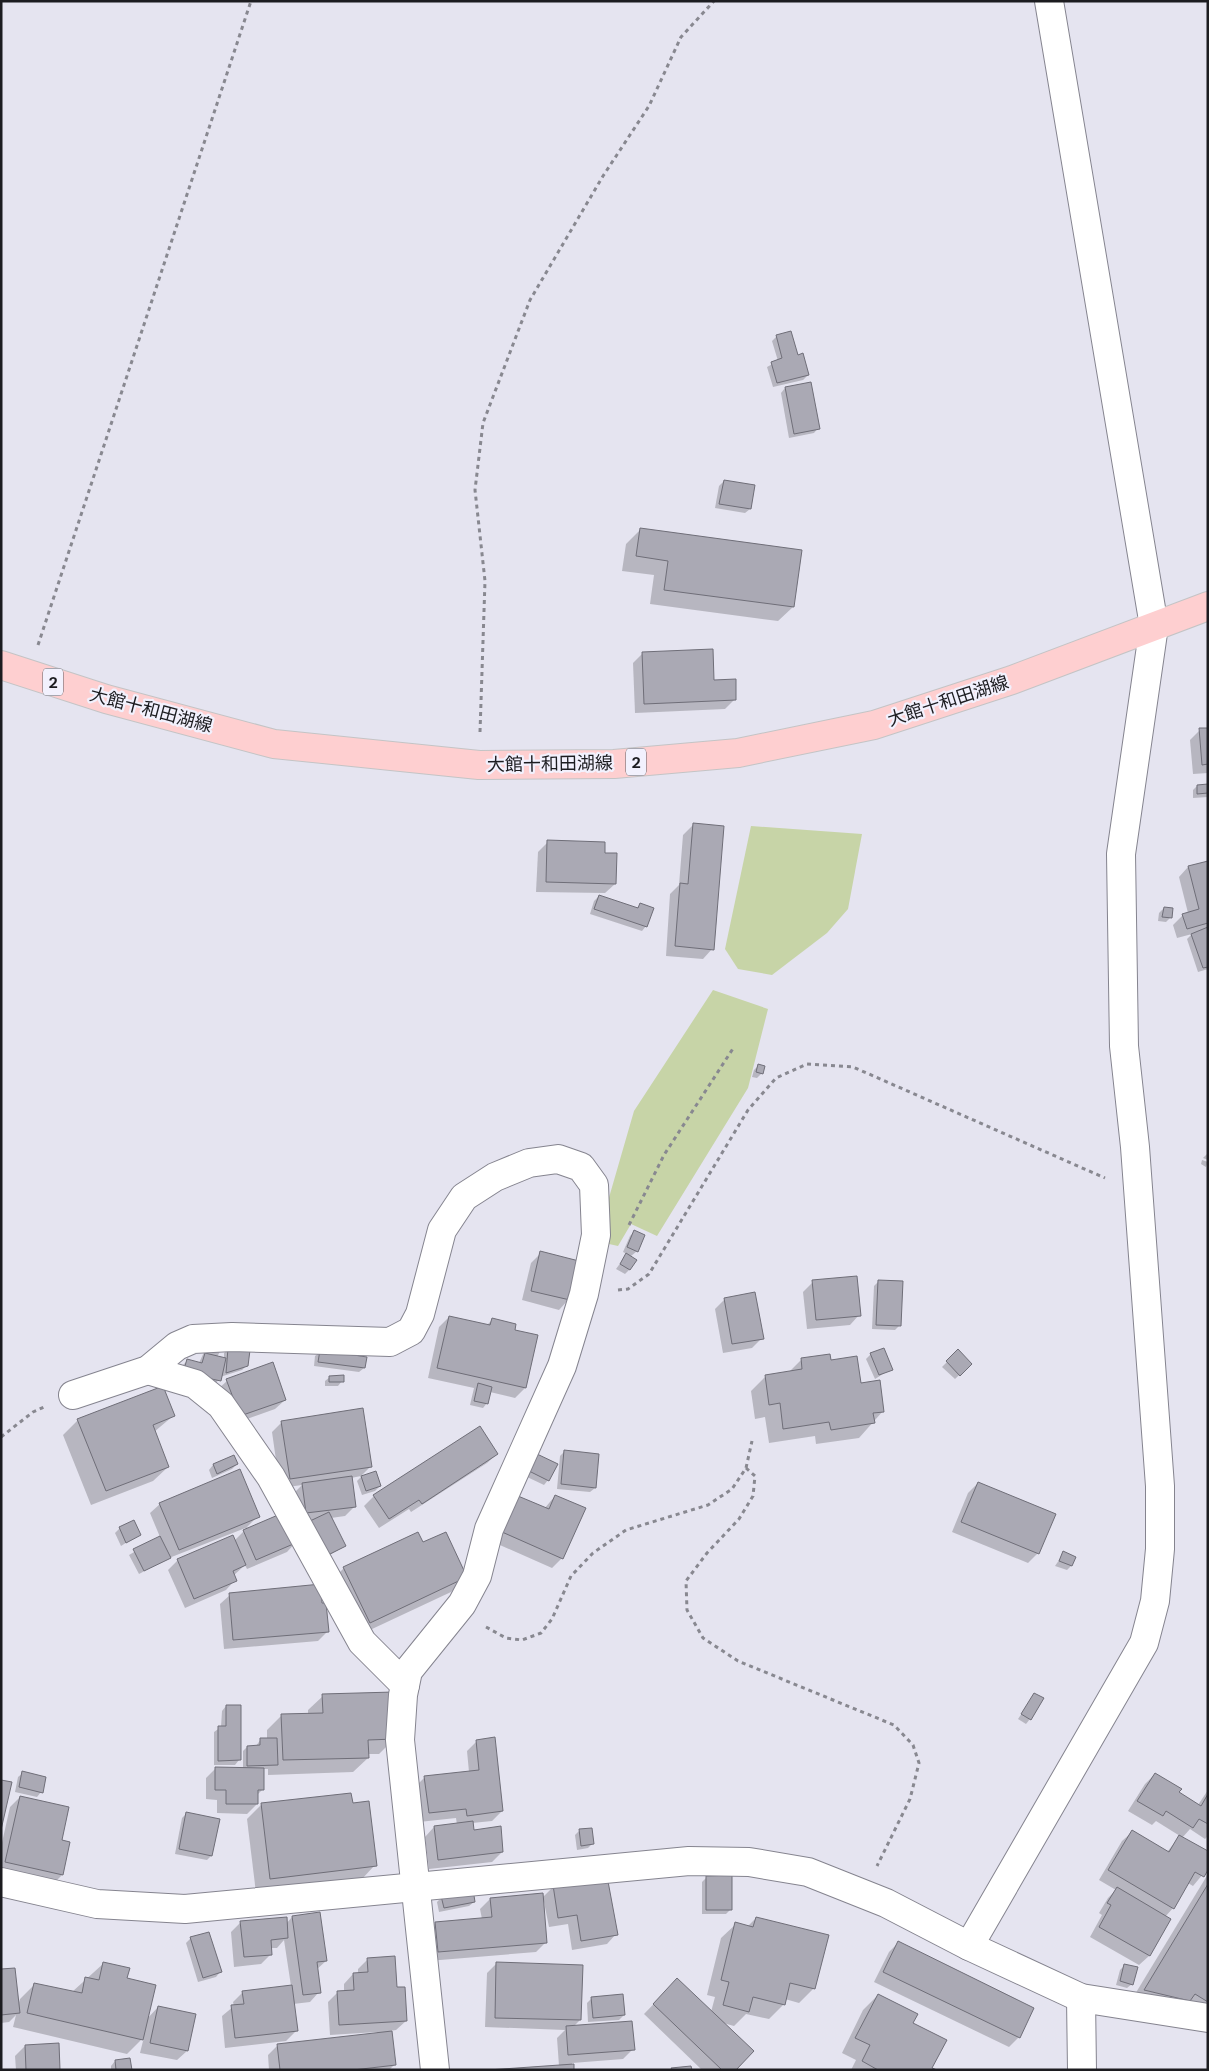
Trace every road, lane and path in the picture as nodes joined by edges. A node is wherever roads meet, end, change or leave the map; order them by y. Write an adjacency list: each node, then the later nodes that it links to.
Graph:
1 (251, 1): 7 (path)
2 (714, 1): 8 (path)
3 (1049, 1): 5 (street)
4 (1208, 606): 5 (main road, 大館十和田湖線 / 2)
5 (1154, 626): 8 (main road, 大館十和田湖線 / 2); 10 (street)
6 (1, 665): 7 (main road, 大館十和田湖線 / 2)
7 (28, 674): 8 (main road, 大館十和田湖線 / 2)
8 (479, 765)
9 (734, 1047): 11 (path)
10 (1138, 1192): 12 (path); 23 (street)
11 (625, 1230)
12 (584, 1294): 13 (street); 18 (street)
13 (148, 1370): 14 (street); 19 (street)
14 (73, 1395): 15 (path)
15 (1, 1436)
16 (752, 1441): 17 (path)
17 (746, 1468): 18 (path); 22 (path)
18 (456, 1612): 19 (street)
19 (405, 1685): 21 (street)
20 (1, 1882): 21 (street)
21 (414, 1888): 22 (street); 26 (street)
22 (864, 1894): 23 (street)
23 (969, 1946): 24 (street)
24 (1081, 1998): 25 (street); 27 (street)
25 (1208, 2018)
26 (434, 2070)
27 (1082, 2070)

